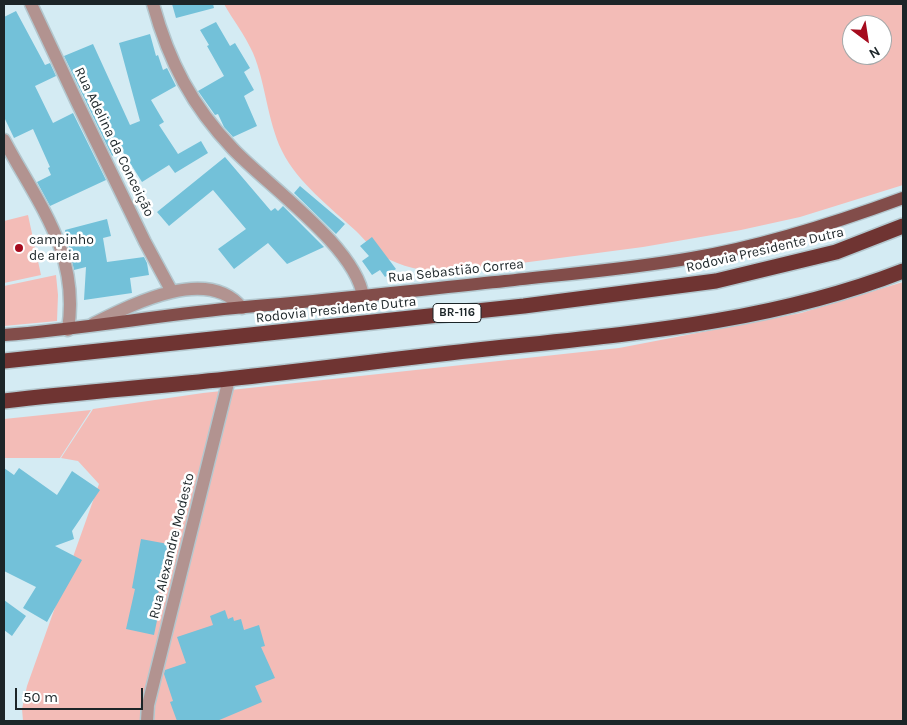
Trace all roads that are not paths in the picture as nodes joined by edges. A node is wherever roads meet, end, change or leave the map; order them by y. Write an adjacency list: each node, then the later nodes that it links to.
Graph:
1 (31, 4): 7 (street, Rua Adelina da Conceição)
2 (153, 4): 8 (street)
3 (4, 140): 11 (street)
4 (903, 198): 8 (main road, Rua Sebastião Correa)
5 (903, 226): 13 (highway, Rodovia Presidente Dutra / BR-116)
6 (903, 271): 14 (highway)
7 (172, 292): 9 (street); 10 (street)
8 (363, 297): 9 (main road, Rua Sebastião Correa)
9 (242, 308): 10 (main road, Rua Sebastião Correa)
10 (86, 328): 11 (main road, Rua Sebastião Correa)
11 (68, 330): 12 (main road, Rua Sebastião Correa)
12 (4, 335)
13 (4, 361)
14 (229, 379): 15 (highway); 16 (street, Rua Alexandre Modesto)
15 (4, 402)
16 (147, 721)

